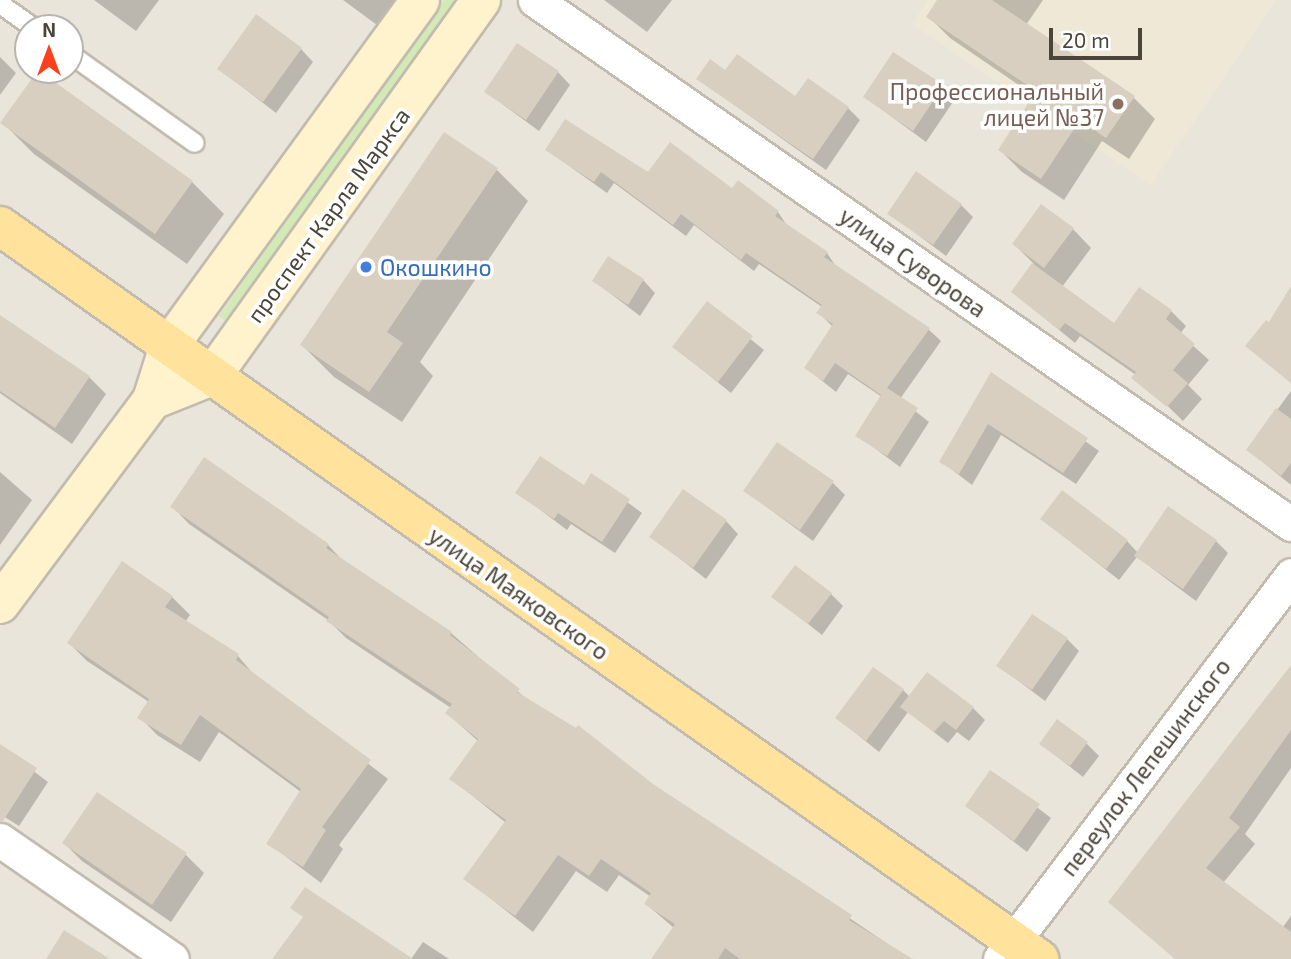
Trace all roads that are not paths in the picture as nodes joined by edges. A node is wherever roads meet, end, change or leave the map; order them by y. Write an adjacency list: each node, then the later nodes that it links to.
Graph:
1 (420, 0): 7 (main road)
2 (481, 0): 8 (main road, проспект Карла Маркса)
3 (535, 0): 10 (street, улица Суворова)
4 (84, 64): 5 (lane)
5 (195, 143)
6 (0, 226): 7 (main road, улица Маяковского)
7 (169, 346): 8 (main road, улица Маяковского); 9 (main road)
8 (212, 376): 9 (main road); 14 (main road, улица Маяковского)
9 (152, 400): 12 (main road)
10 (1291, 524)
11 (1291, 575): 14 (street, переулок Лепешинского)
12 (0, 604)
13 (0, 840): 15 (street)
14 (1018, 953)
15 (172, 959)

